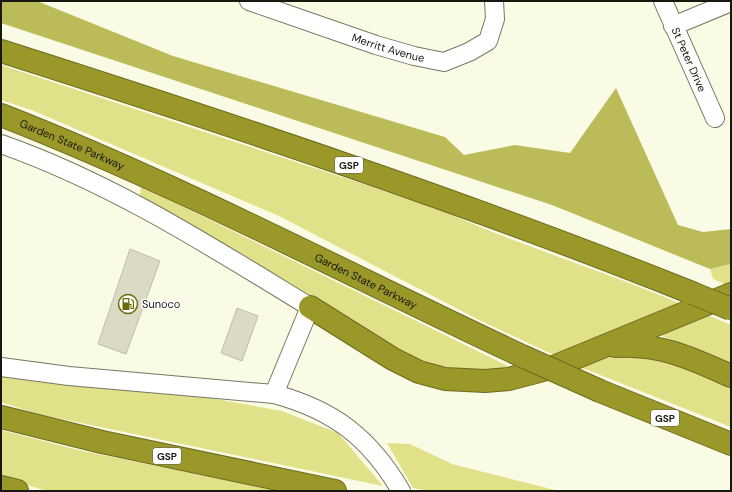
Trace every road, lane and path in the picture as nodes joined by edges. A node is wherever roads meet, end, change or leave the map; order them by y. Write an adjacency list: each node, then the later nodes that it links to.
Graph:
1 (249, 1): 2 (street, Merritt Avenue)
2 (494, 1)
3 (663, 1): 5 (street, St Peter Drive)
4 (731, 2): 5 (street)
5 (673, 26): 8 (street, St Peter Drive)
6 (1, 51): 12 (highway, GSP, bridge)
7 (1, 115): 18 (highway, Garden State Parkway / GSP, bridge)
8 (715, 118)
9 (1, 144): 11 (street)
10 (731, 294): 13 (highway)
11 (310, 307): 13 (highway); 16 (street)
12 (731, 309)
13 (600, 348): 15 (highway)
14 (1, 367): 16 (street)
15 (731, 376)
16 (274, 394): 22 (street)
17 (1, 417): 21 (highway, GSP)
18 (731, 444)
19 (1, 487): 20 (highway)
20 (17, 491)
21 (335, 491)
22 (401, 491)

